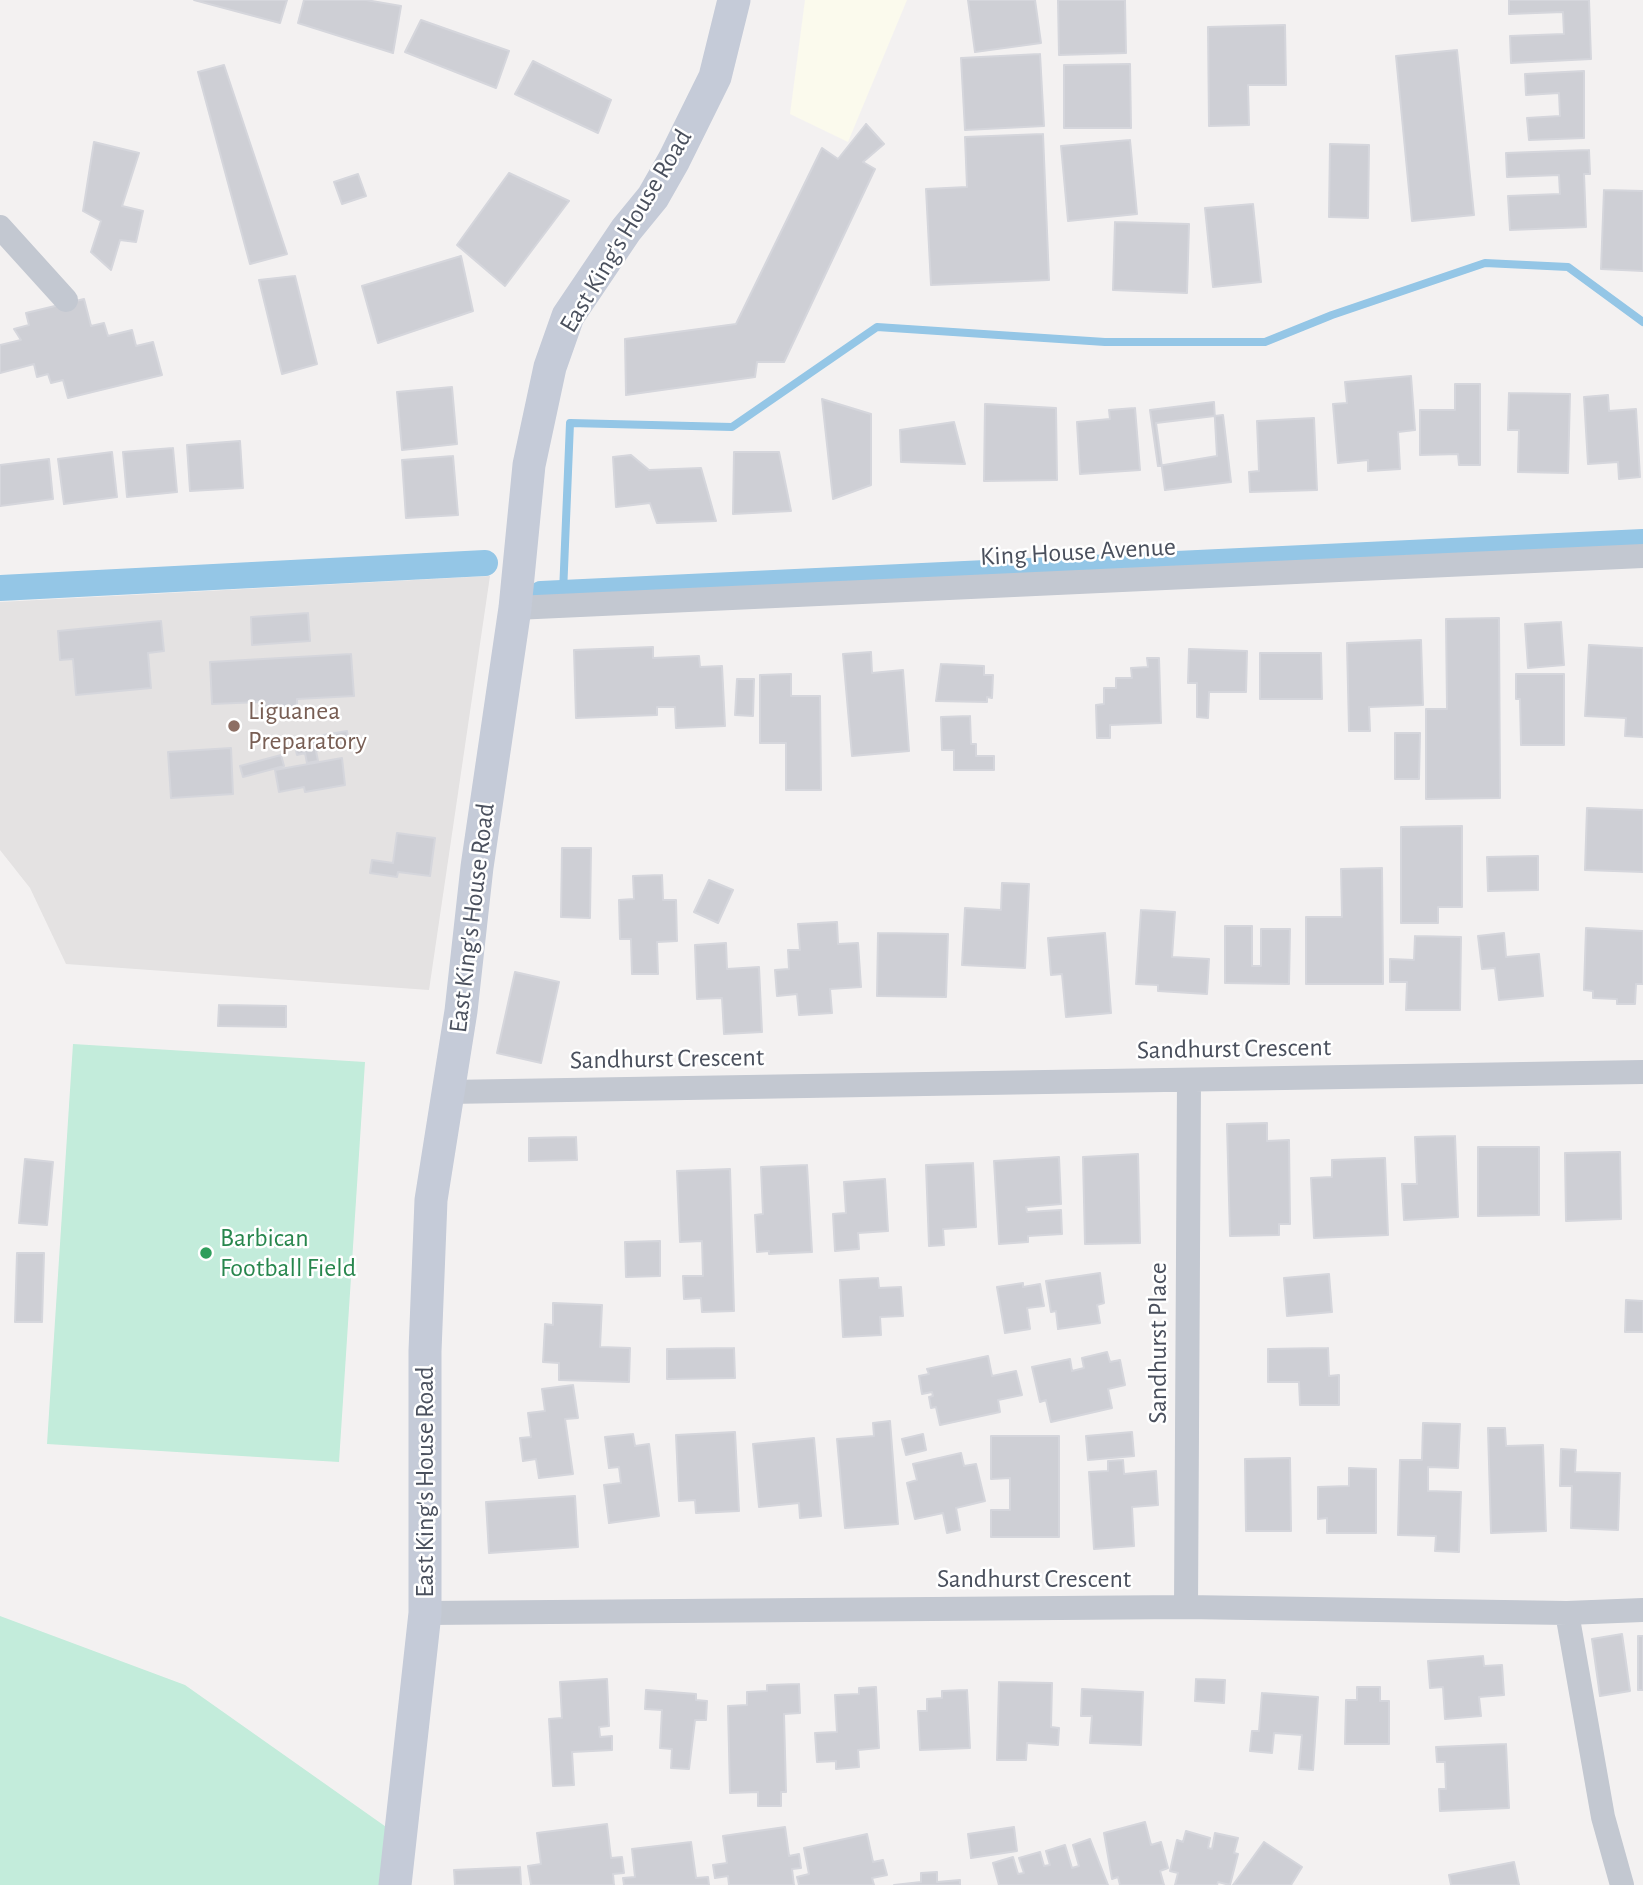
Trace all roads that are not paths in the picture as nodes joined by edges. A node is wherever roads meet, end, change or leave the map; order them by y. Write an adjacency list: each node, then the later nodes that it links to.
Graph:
1 (734, 0): 5 (main road, East King's House Road)
2 (0, 227): 3 (street)
3 (66, 300)
4 (1643, 556): 5 (street, King House Avenue)
5 (515, 608): 8 (main road, East King's House Road)
6 (1643, 1072): 7 (street, Sandhurst Crescent)
7 (1189, 1080): 8 (street, Sandhurst Crescent); 9 (street, Sandhurst Place)
8 (448, 1092): 11 (main road, East King's House Road)
9 (1186, 1607): 11 (street, Sandhurst Crescent); 12 (street, Sandhurst Crescent)
10 (1643, 1610): 12 (street, Sandhurst Crescent)
11 (425, 1613): 13 (main road, East King's House Road)
12 (1567, 1613): 14 (street)
13 (396, 1885)
14 (1622, 1885)

